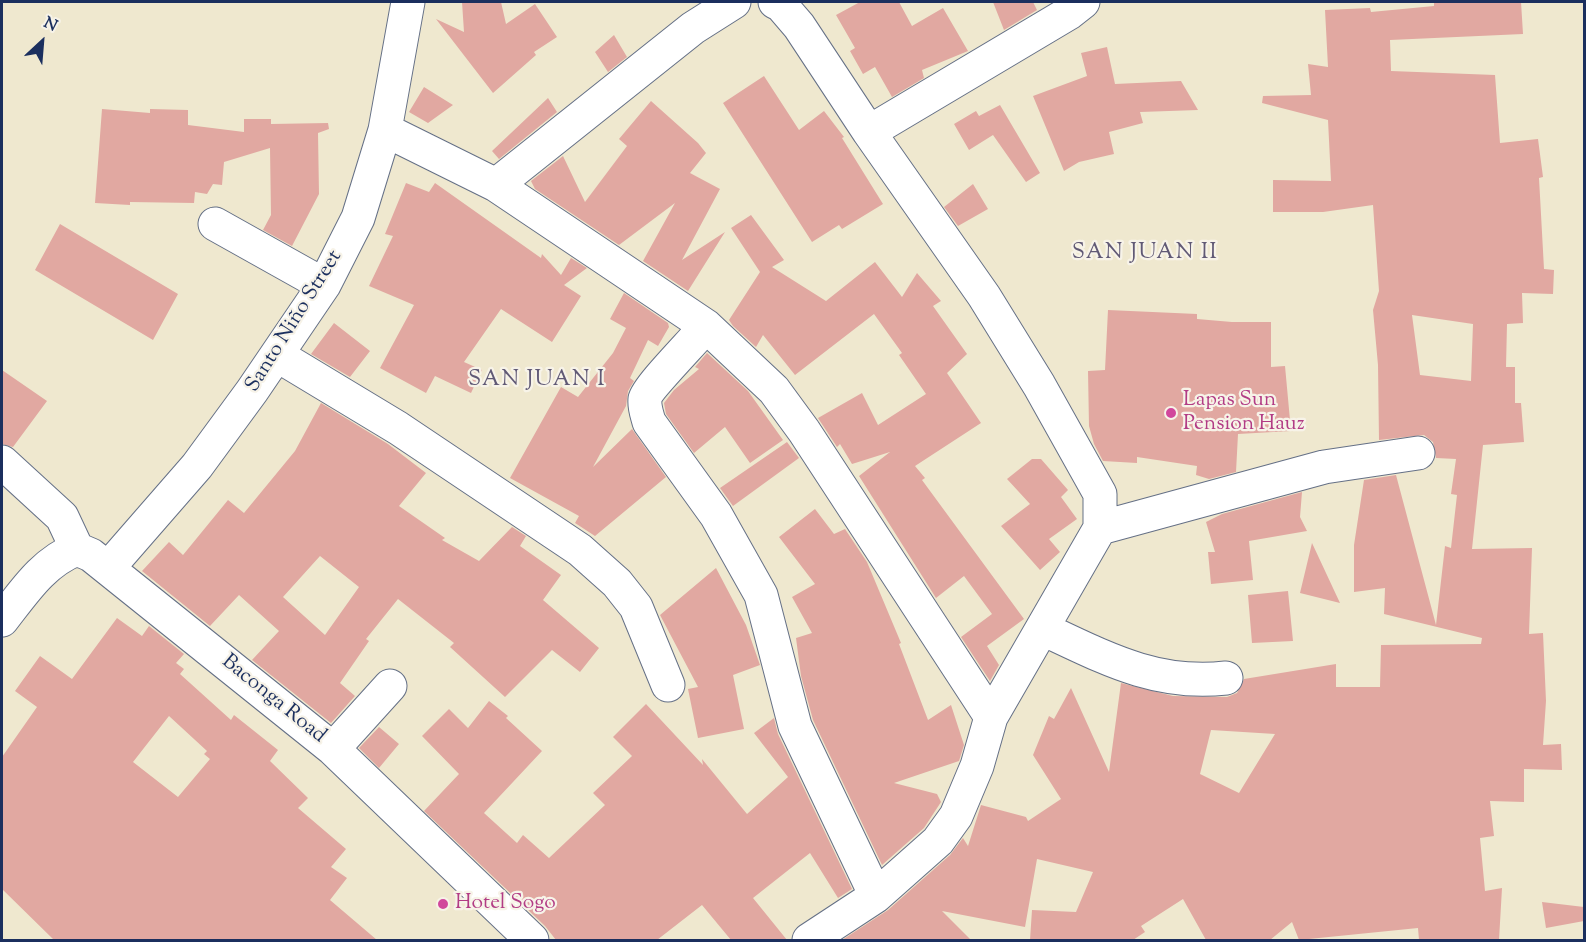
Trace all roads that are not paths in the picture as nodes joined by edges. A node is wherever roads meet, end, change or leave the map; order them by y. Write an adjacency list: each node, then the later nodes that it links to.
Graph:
1 (408, 2): 5 (street, Santo Niño Street)
2 (734, 2): 7 (street)
3 (775, 2): 6 (street)
4 (1083, 2): 6 (street)
5 (385, 130): 7 (street); 9 (street, Santo Niño Street)
6 (869, 132): 14 (street)
7 (496, 185): 10 (street)
8 (215, 224): 9 (street)
9 (324, 285): 11 (street, Santo Niño Street)
10 (706, 326): 22 (street); 24 (street)
11 (277, 355): 16 (street, Santo Niño Street); 20 (street)
12 (1418, 453): 14 (street)
13 (2, 462): 15 (street)
14 (1100, 528): 18 (street)
15 (77, 549): 16 (street, Baconga Road); 17 (street)
16 (109, 567): 23 (street, Baconga Road)
17 (2, 620)
18 (1043, 629): 19 (street); 22 (street)
19 (1226, 678)
20 (668, 685)
21 (390, 686): 23 (street)
22 (991, 717): 24 (street)
23 (333, 749): 25 (street, Baconga Road)
24 (876, 896): 26 (street)
25 (532, 940)
26 (809, 940)

